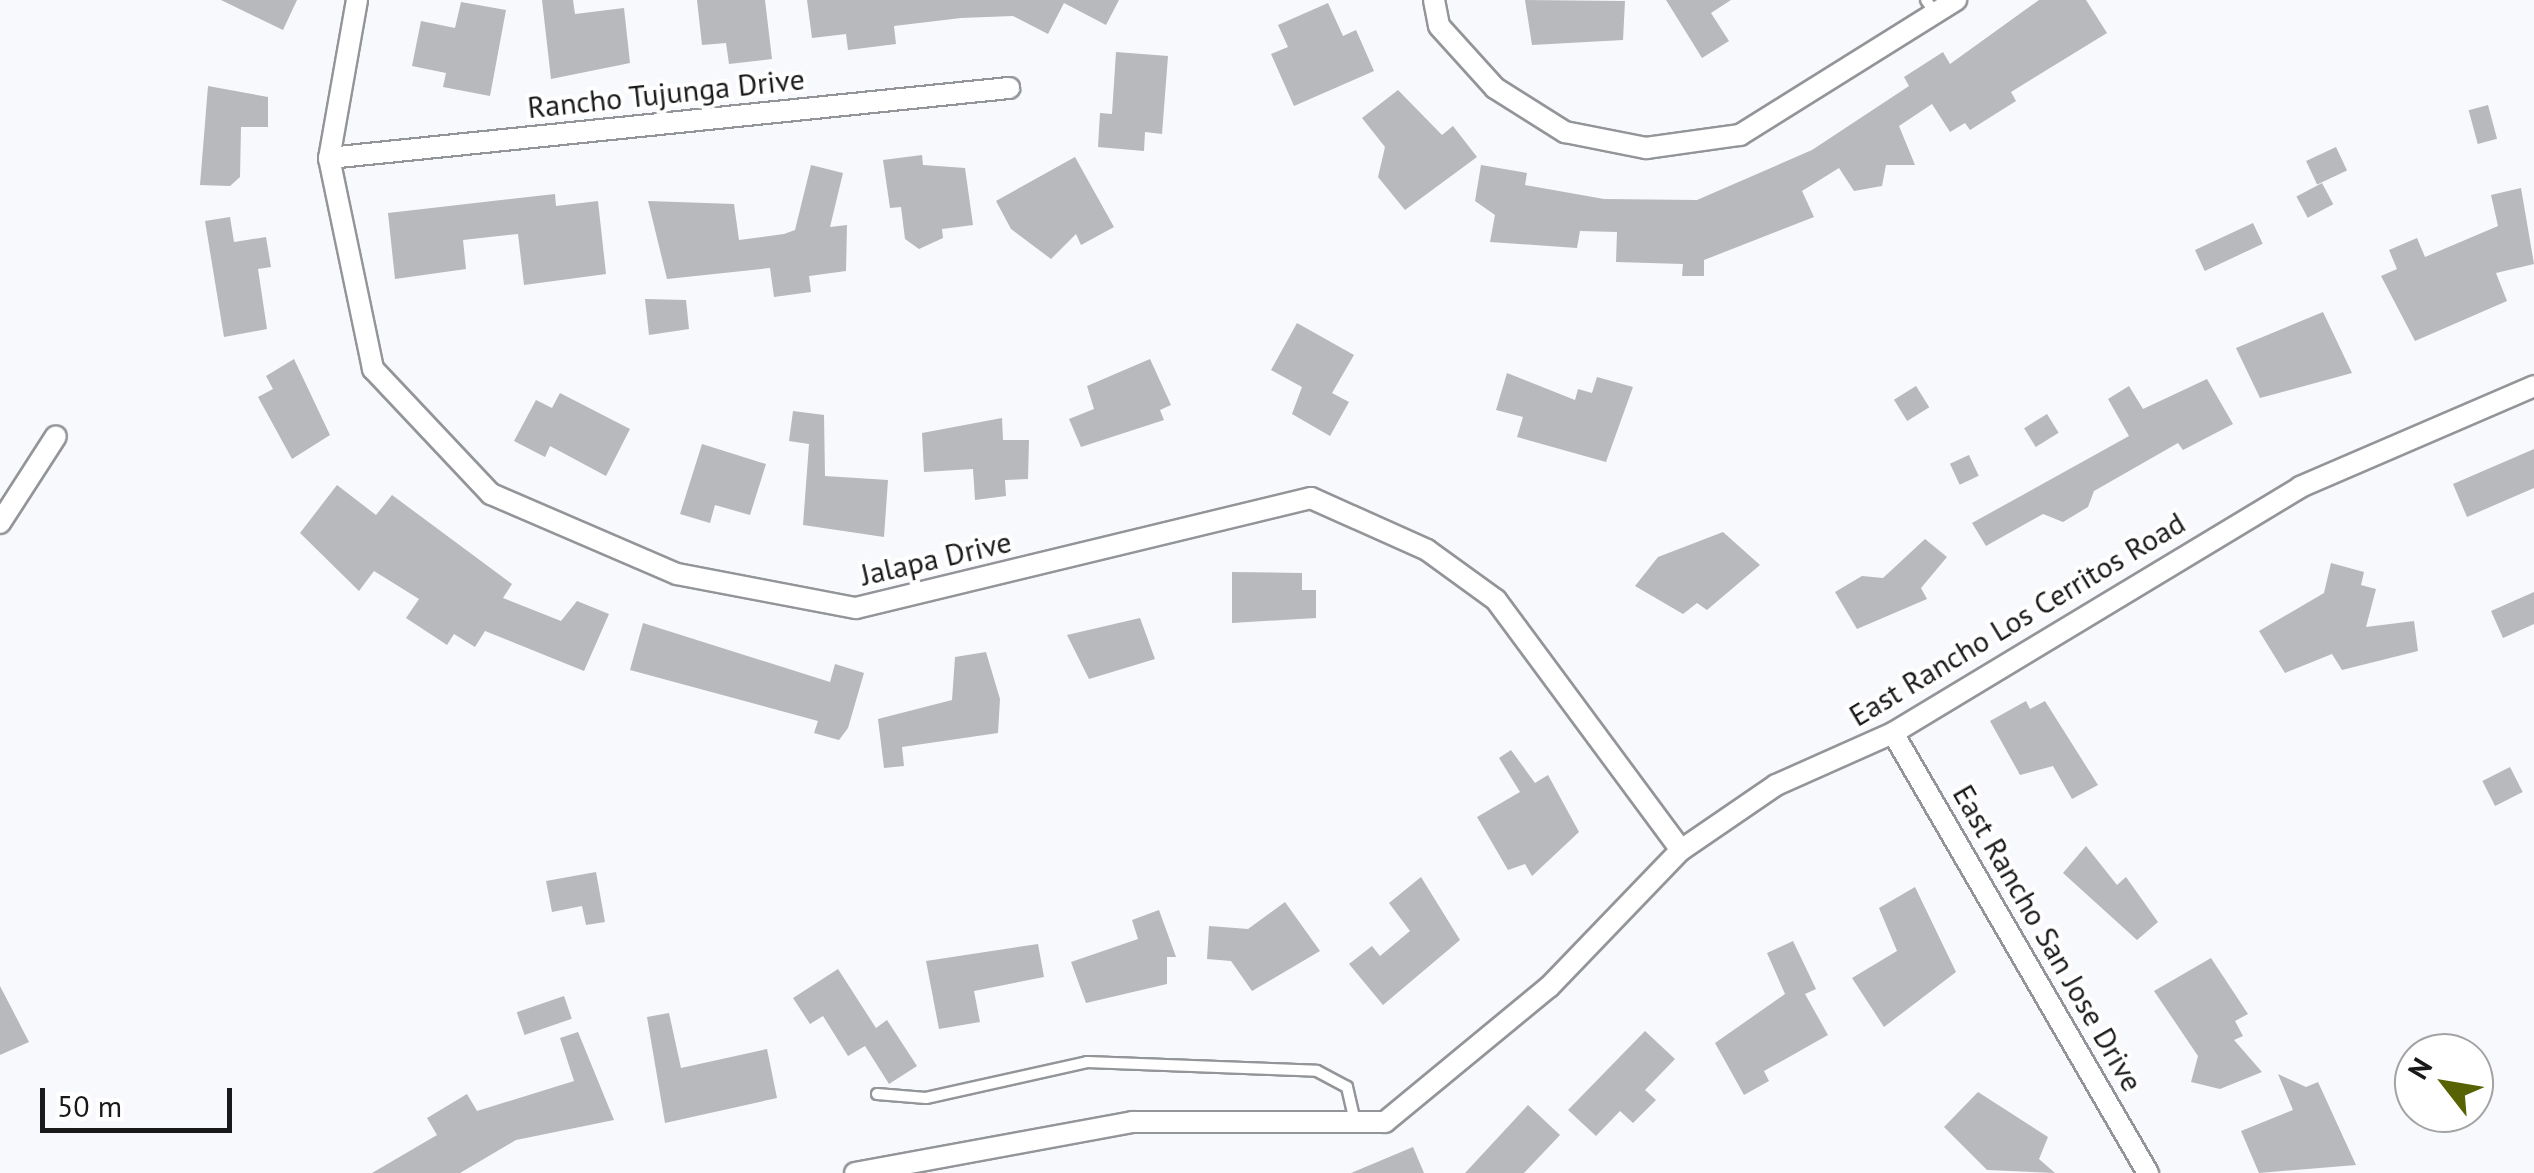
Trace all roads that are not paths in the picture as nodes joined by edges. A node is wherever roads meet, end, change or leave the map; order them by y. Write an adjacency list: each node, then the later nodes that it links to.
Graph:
1 (357, 0): 6 (street, Jalapa Drive)
2 (1434, 0): 4 (street)
3 (1956, 0): 4 (street)
4 (1930, 7)
5 (1009, 88): 6 (street, Rancho Tujunga Drive)
6 (329, 158): 11 (street, Jalapa Drive)
7 (2534, 386): 10 (street, East Rancho Los Cerritos Road)
8 (56, 436): 9 (street)
9 (0, 523)
10 (1894, 734): 11 (street, East Rancho Los Cerritos Road); 15 (street, East Rancho San Jose Drive)
11 (1682, 850): 13 (street, East Rancho Los Cerritos Road)
12 (877, 1094): 13 (lane)
13 (1355, 1122): 14 (street, East Rancho Los Cerritos Road)
14 (855, 1173)
15 (2148, 1173)

